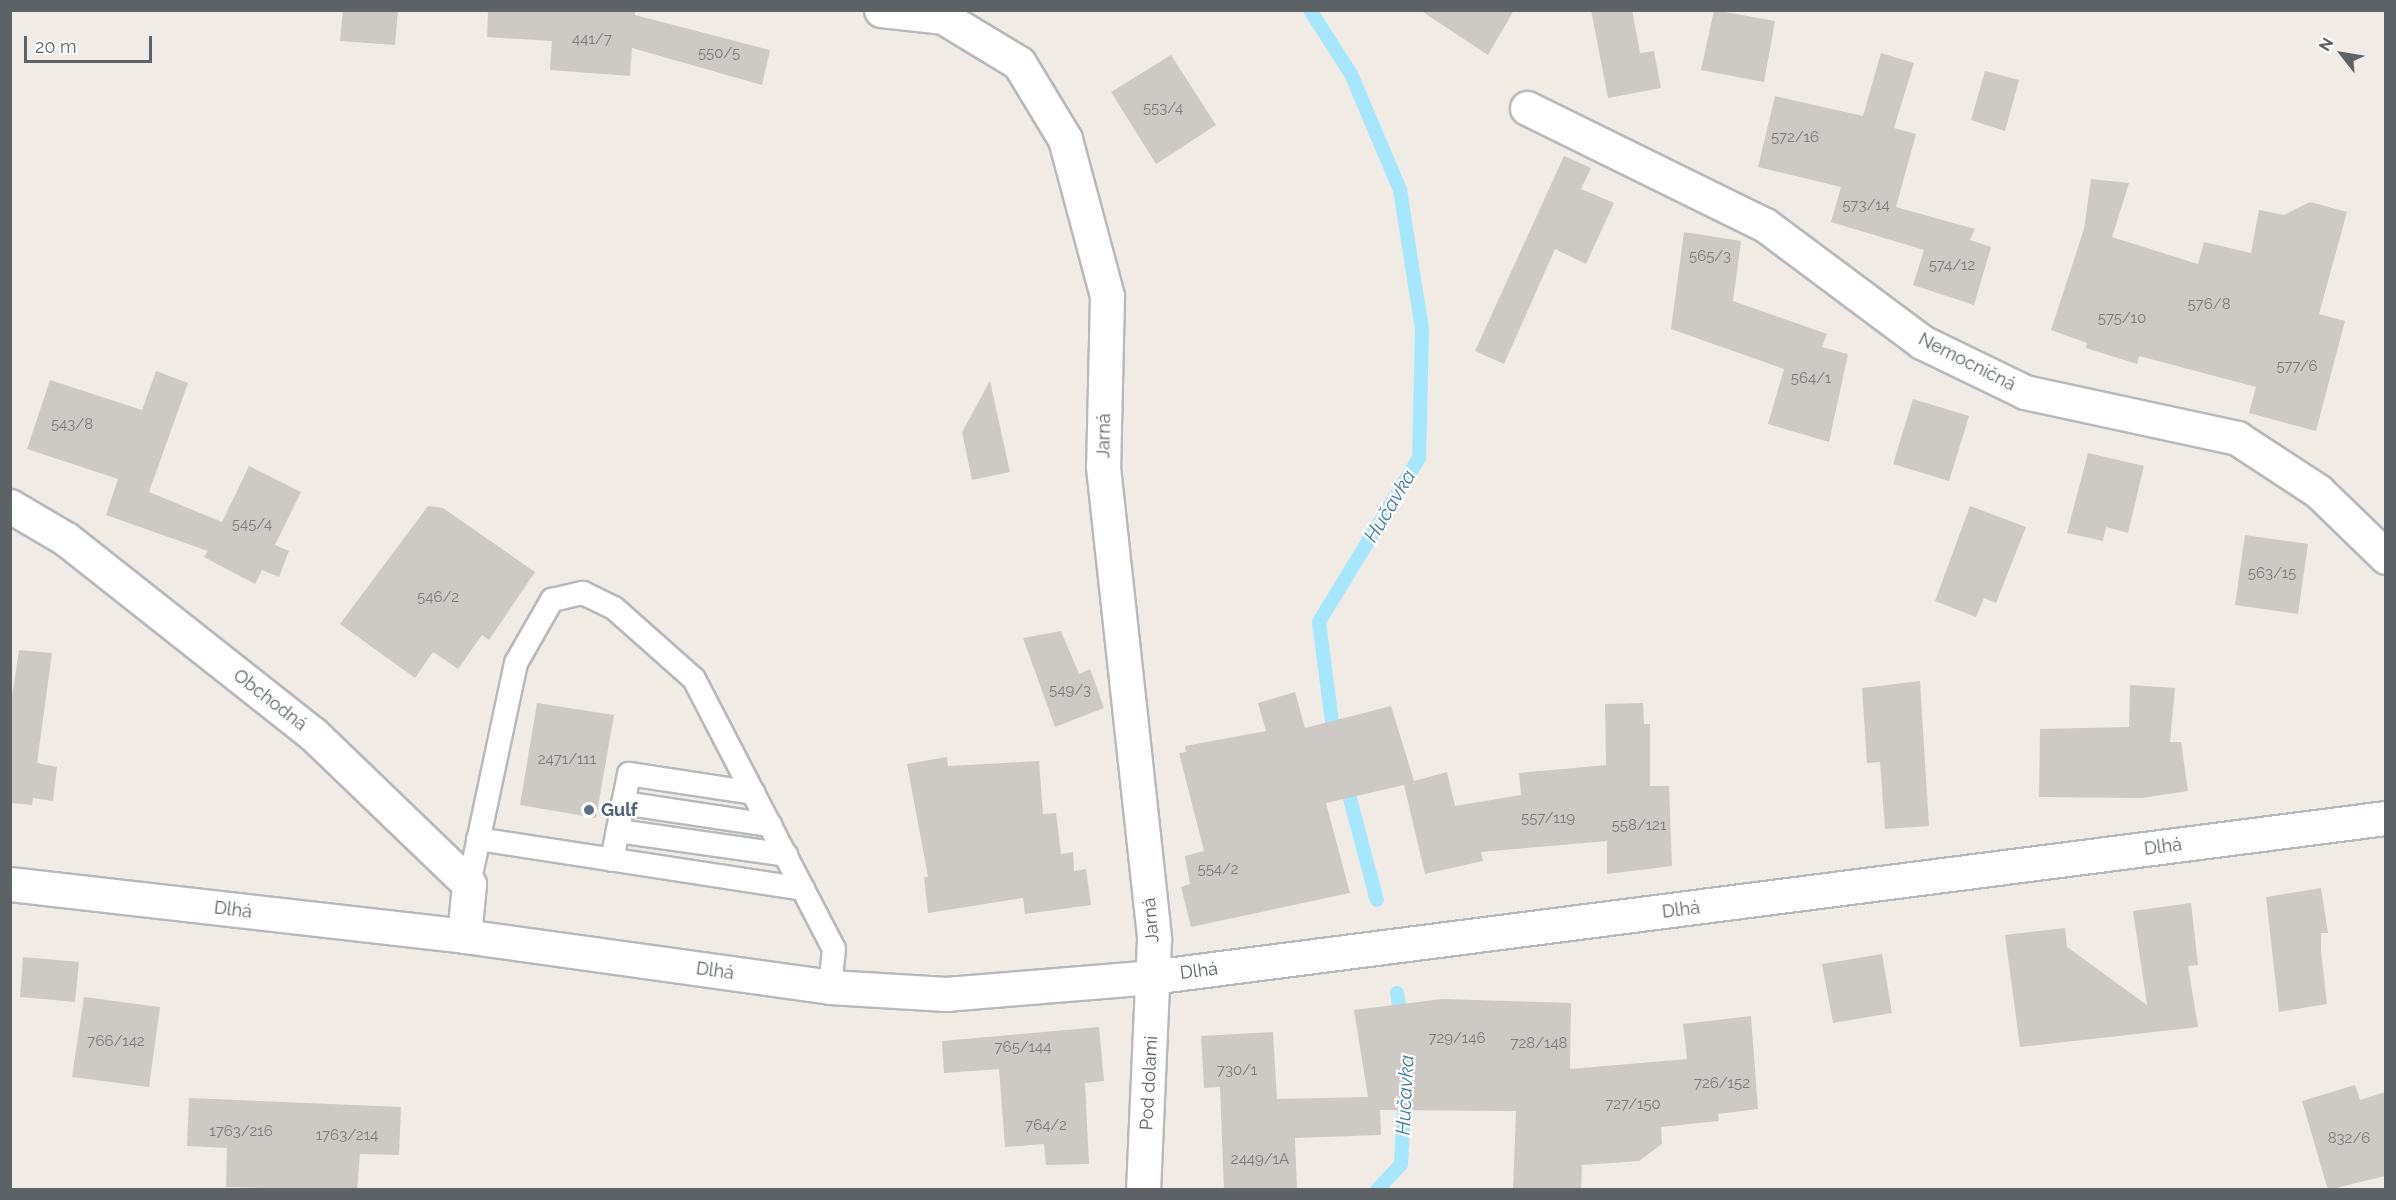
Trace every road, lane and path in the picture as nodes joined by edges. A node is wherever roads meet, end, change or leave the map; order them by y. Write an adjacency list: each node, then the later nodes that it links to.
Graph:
1 (881, 10): 17 (street, Jarná)
2 (1527, 108): 4 (street, Nemocničná)
3 (10, 507): 14 (street, Obchodná)
4 (2385, 557)
5 (754, 793): 6 (lane); 8 (lane); 10 (lane)
6 (623, 803): 8 (lane); 9 (lane)
7 (2385, 818): 17 (street, Dlhá)
8 (770, 825): 11 (lane)
9 (618, 831): 11 (lane); 12 (lane)
10 (478, 839): 12 (lane); 14 (lane)
11 (786, 855): 15 (lane)
12 (612, 860): 15 (lane)
13 (10, 884): 16 (street, Dlhá)
14 (469, 884): 16 (street)
15 (803, 889): 18 (lane)
16 (464, 936): 18 (street, Dlhá)
17 (1152, 977): 18 (street, Dlhá); 19 (street, Pod dolami)
18 (830, 987)
19 (1143, 1190)

